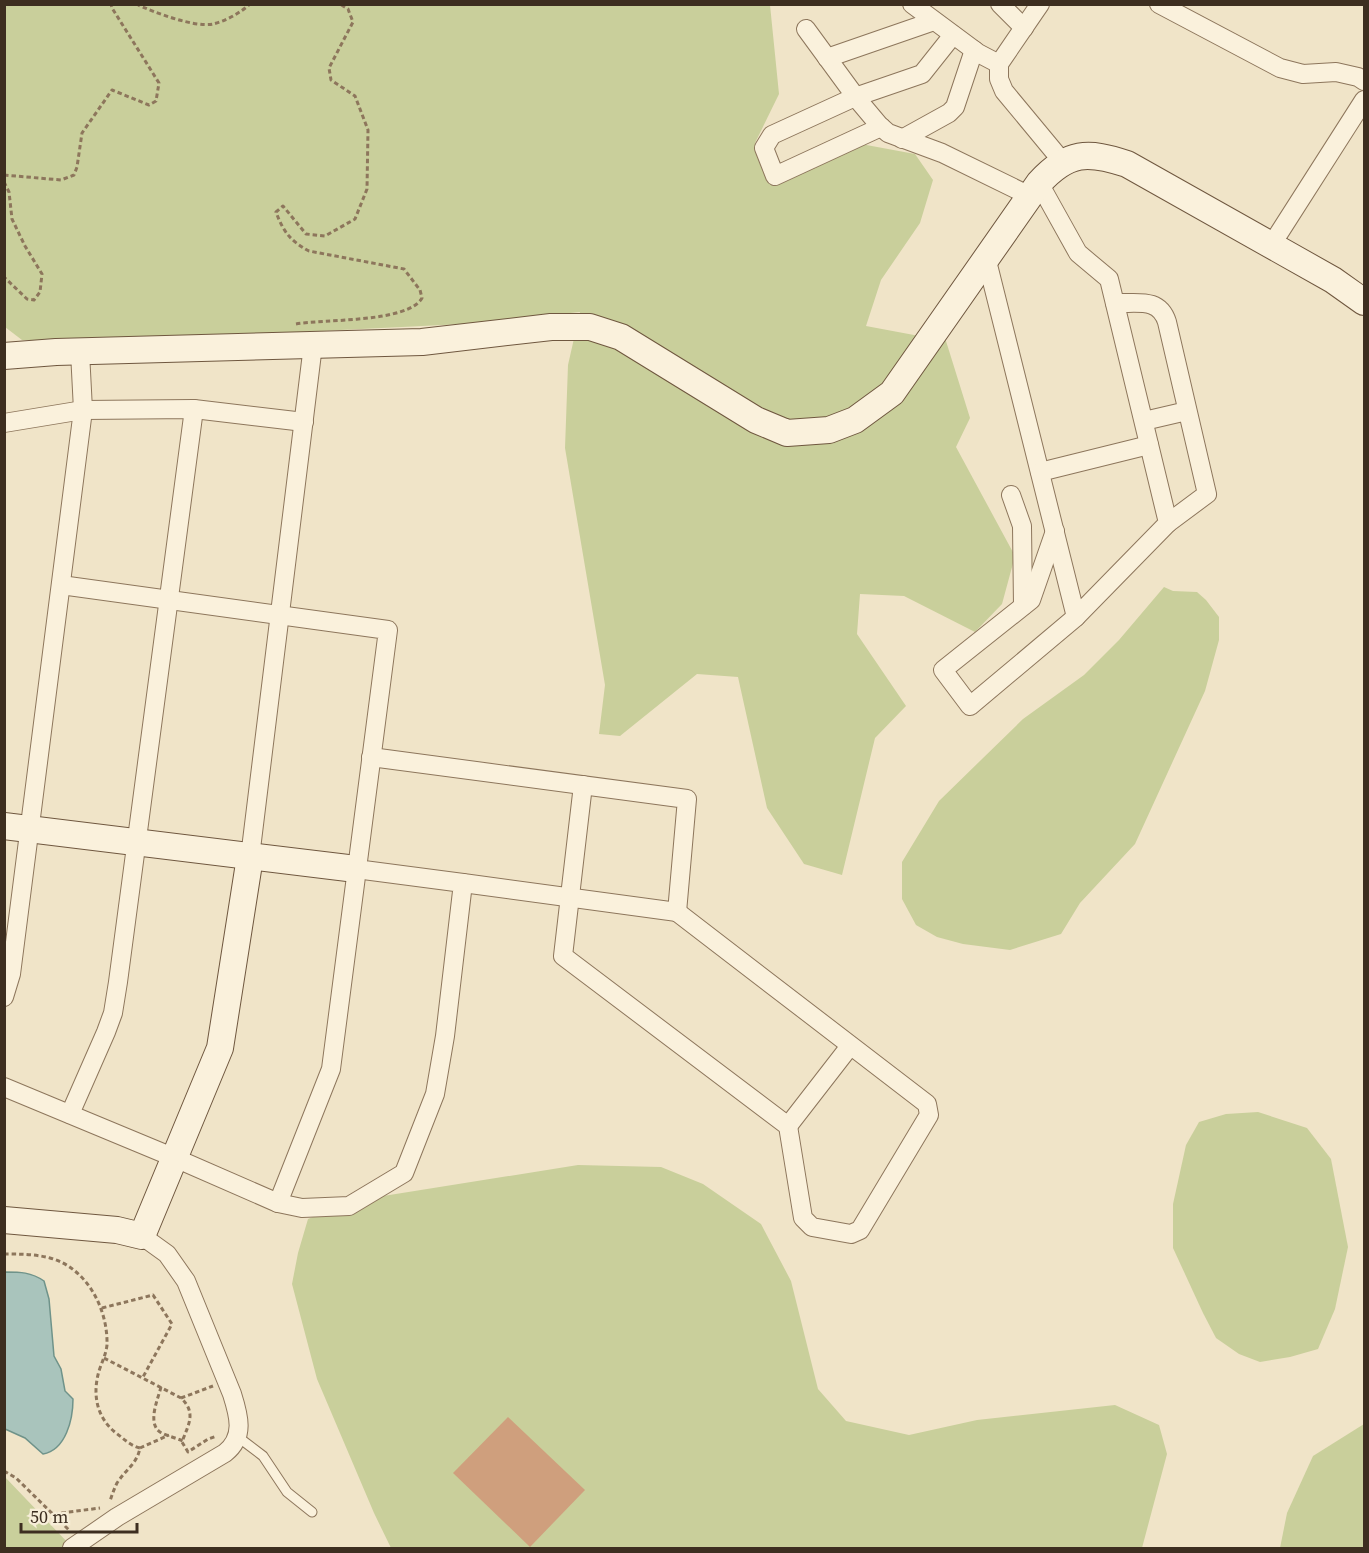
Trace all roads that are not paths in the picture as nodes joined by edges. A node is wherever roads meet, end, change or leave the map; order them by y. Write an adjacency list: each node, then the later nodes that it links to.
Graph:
1 (912, 4): 5 (street)
2 (1000, 4): 6 (street)
3 (1040, 4): 6 (street)
4 (1159, 4): 12 (street)
5 (934, 21): 8 (street); 10 (street)
6 (1024, 28): 11 (street)
7 (806, 29): 10 (street)
8 (952, 35): 9 (street); 13 (street)
9 (974, 50): 11 (street); 16 (street)
10 (827, 57): 13 (street)
11 (999, 64): 17 (street)
12 (1365, 81)
13 (855, 97): 15 (street); 15 (street)
14 (1365, 100): 19 (street)
15 (881, 127): 16 (street)
16 (902, 139): 18 (street)
17 (1062, 161): 18 (street); 19 (street)
18 (1034, 189): 20 (street); 22 (street)
19 (1272, 244): 21 (street)
20 (986, 256): 23 (street); 33 (street)
21 (1365, 302)
22 (1115, 303): 28 (street); 29 (street)
23 (313, 345): 24 (street); 30 (street)
24 (80, 351): 25 (street); 27 (street)
25 (4, 356)
26 (194, 409): 27 (street); 30 (street); 38 (street)
27 (83, 410): 31 (street); 37 (street)
28 (1187, 411): 29 (street); 35 (street)
29 (1144, 421): 32 (street)
30 (304, 422): 40 (street)
31 (4, 423)
32 (1149, 445): 33 (street); 35 (street)
33 (1040, 472): 36 (street)
34 (1011, 495): 39 (street)
35 (1168, 523): 41 (street)
36 (1054, 531): 39 (street); 41 (street)
37 (61, 585): 38 (street); 45 (street)
38 (169, 600): 40 (street); 46 (street)
39 (1023, 606): 41 (street)
40 (280, 615): 42 (street); 47 (street)
41 (1076, 617)
42 (371, 757): 43 (street); 48 (street)
43 (583, 785): 50 (street); 51 (street)
44 (4, 826): 45 (street)
45 (30, 829): 46 (street); 52 (street)
46 (136, 842): 47 (street); 55 (street)
47 (250, 857): 48 (street); 57 (street)
48 (356, 869): 49 (street); 58 (street)
49 (463, 883): 50 (street); 58 (street)
50 (570, 898): 51 (street); 56 (street)
51 (677, 912): 53 (street)
52 (4, 996)
53 (850, 1046): 56 (street); 56 (street)
54 (4, 1087): 55 (street)
55 (70, 1114): 57 (street)
56 (788, 1126)
57 (175, 1158): 58 (street); 60 (street)
58 (278, 1203)
59 (4, 1220): 60 (street)
60 (142, 1236): 61 (street)
61 (238, 1437): 62 (lane); 63 (street)
62 (312, 1512)
63 (76, 1545)

